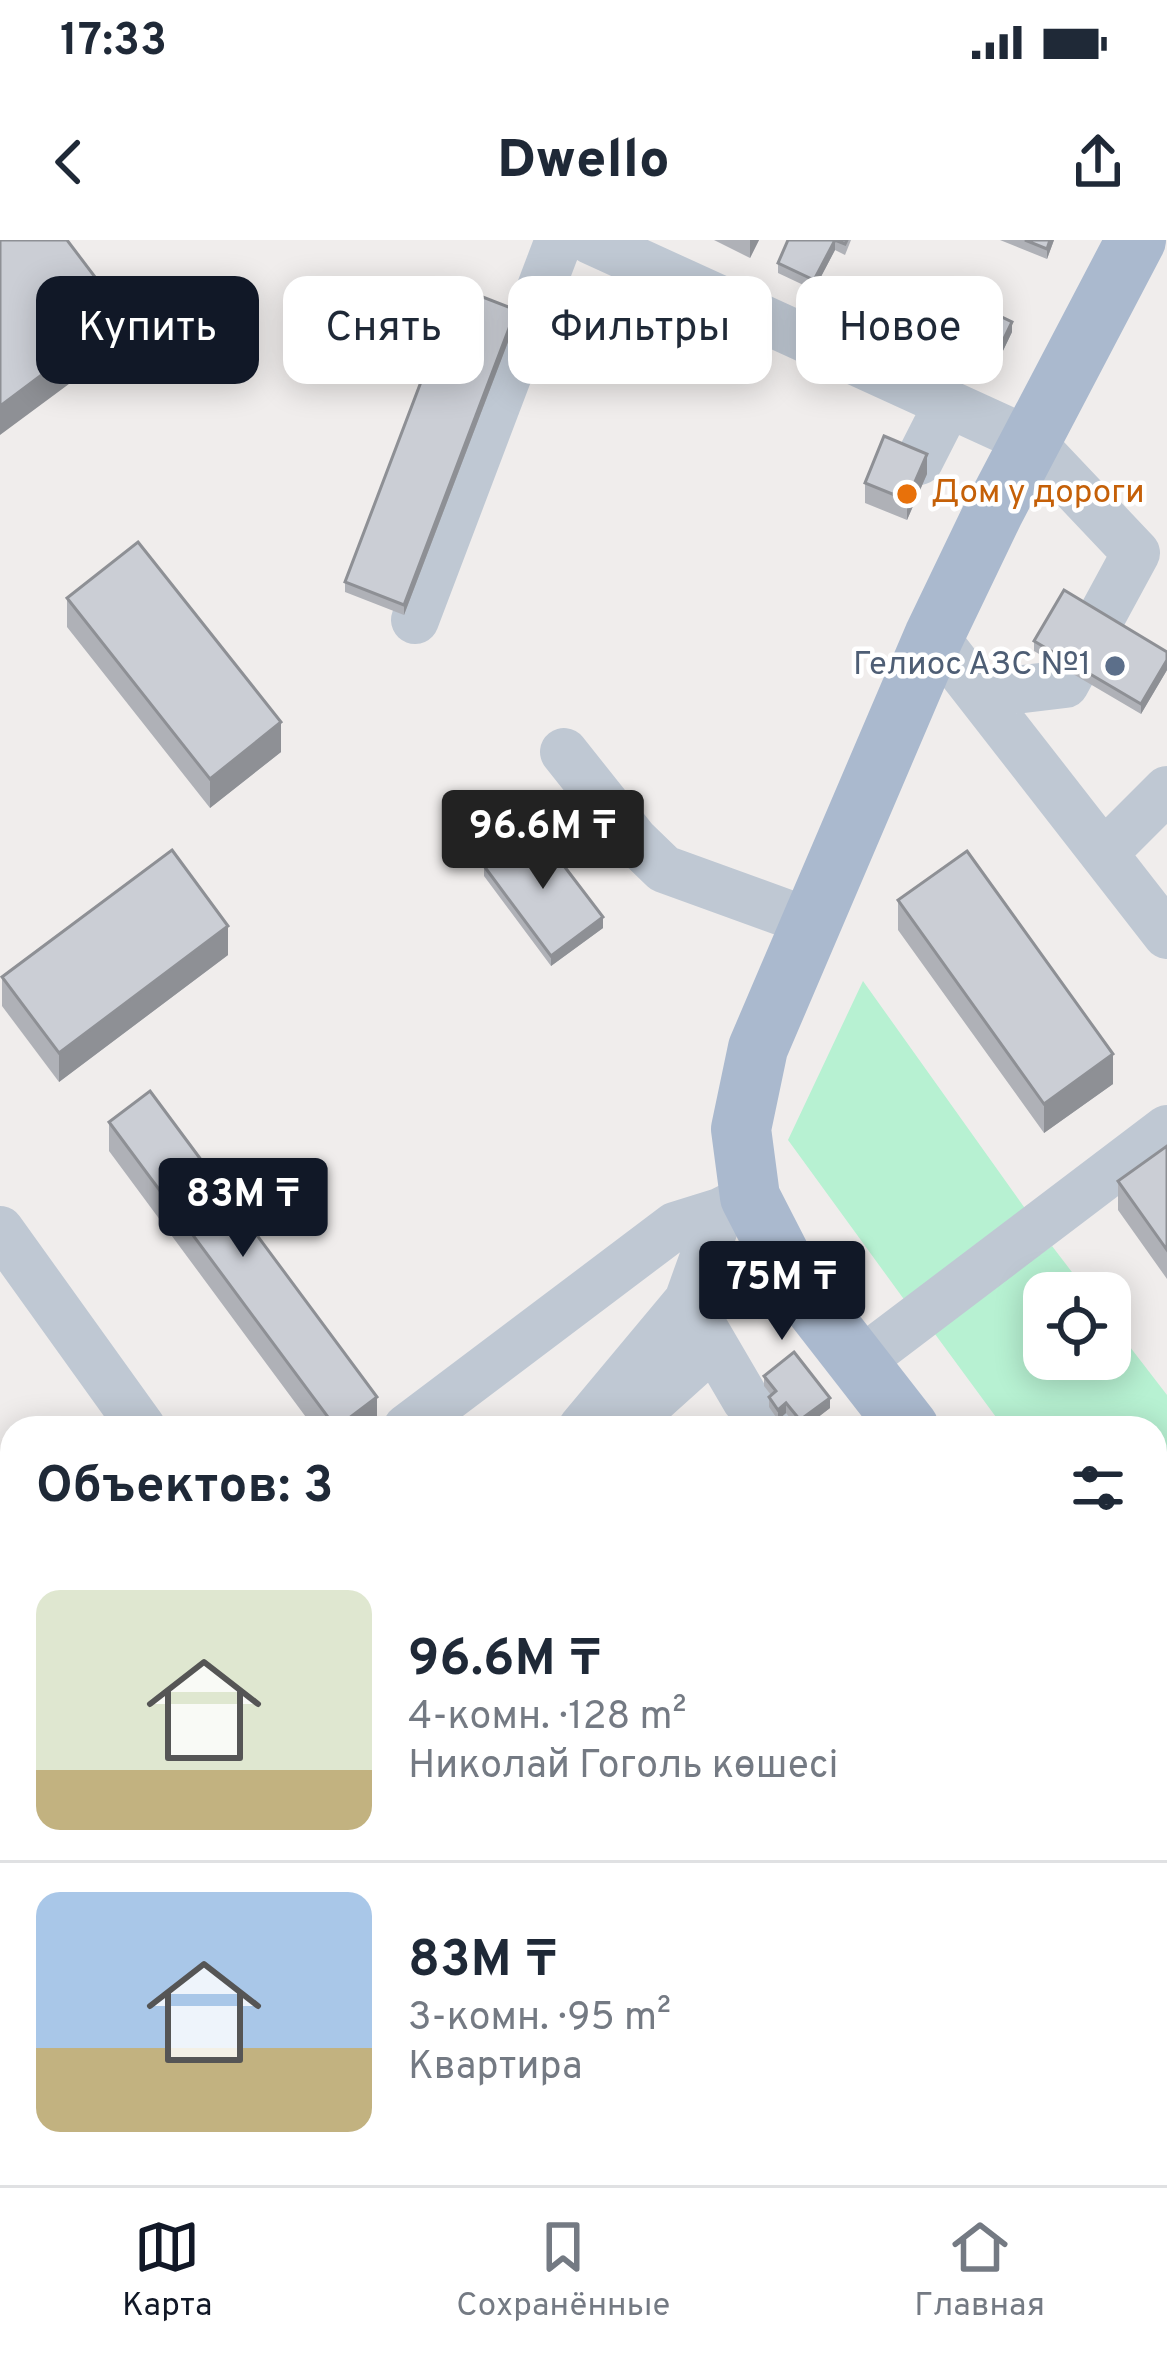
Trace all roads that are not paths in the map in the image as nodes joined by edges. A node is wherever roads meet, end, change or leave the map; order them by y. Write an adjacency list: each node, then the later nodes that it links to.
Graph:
1 (559, 240): 9 (street)
2 (590, 240): 4 (street)
3 (1141, 240): 5 (street); 7 (main road)
4 (653, 253): 6 (street)
5 (1167, 260)
6 (948, 404): 7 (street); 8 (street)
7 (1030, 441): 10 (main road); 11 (street)
8 (919, 461)
9 (415, 620)
10 (934, 636): 11 (street); 15 (main road)
11 (981, 694): 14 (street)
12 (563, 752): 15 (street)
13 (1167, 790): 14 (street)
14 (1104, 853): 16 (street)
15 (810, 922): 18 (main road)
16 (1167, 935)
17 (1167, 1130): 22 (street)
18 (735, 1204): 20 (street); 22 (main road); 24 (street)
19 (8, 1257): 23 (street)
20 (688, 1301): 21 (street); 25 (street)
21 (721, 1360): 26 (street); 27 (street); 28 (street)
22 (858, 1363): 29 (main road)
23 (133, 1416)
24 (423, 1416)
25 (592, 1416)
26 (638, 1416)
27 (674, 1416)
28 (761, 1416)
29 (900, 1416)

